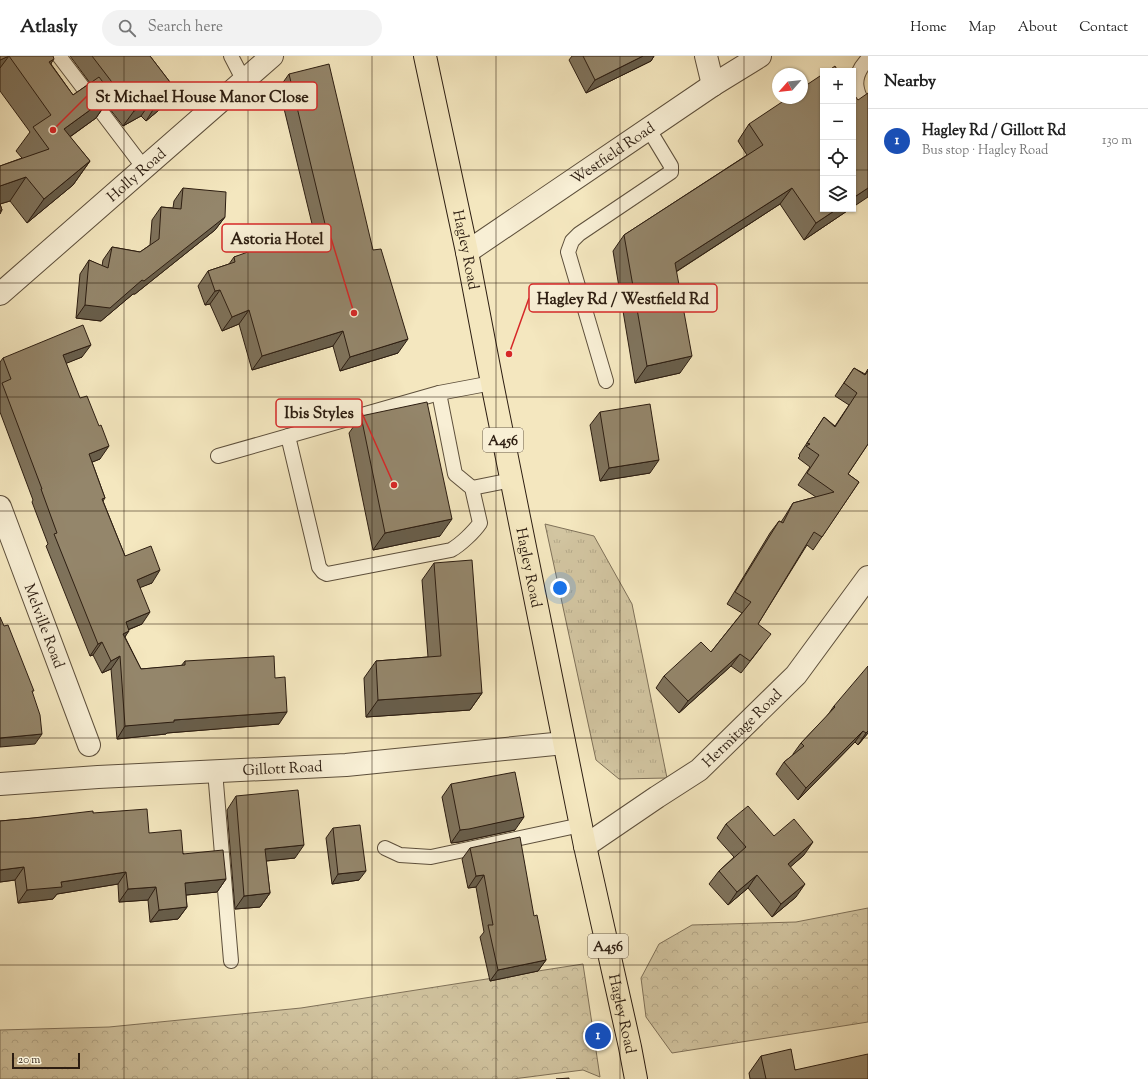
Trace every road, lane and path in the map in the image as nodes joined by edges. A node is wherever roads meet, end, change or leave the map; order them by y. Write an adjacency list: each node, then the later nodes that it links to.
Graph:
1 (59, 56): 12 (lane)
2 (231, 56): 8 (lane)
3 (272, 56): 8 (street, Holly Road)
4 (425, 56): 13 (highway, Hagley Road / A456)
5 (706, 56): 9 (street)
6 (760, 56): 9 (street, Westfield Road)
7 (868, 59): 10 (lane)
8 (244, 81): 12 (street, Holly Road)
9 (713, 85): 11 (street, Westfield Road)
10 (868, 112)
11 (648, 128): 13 (street, Westfield Road); 15 (lane)
12 (144, 168): 14 (street, Holly Road)
13 (467, 252): 16 (highway, Hagley Road / A456)
14 (0, 294)
15 (606, 382)
16 (492, 383): 17 (lane); 20 (highway, Hagley Road / A456)
17 (439, 393): 18 (lane); 21 (lane)
18 (288, 436): 19 (lane); 21 (lane)
19 (218, 456)
20 (512, 480): 21 (lane); 24 (highway, Hagley Road / A456)
21 (472, 488)
22 (0, 507): 25 (street, Melville Road)
23 (868, 577): 28 (street, Hermitage Road)
24 (564, 743): 26 (street, Gillott Road); 28 (highway, Hagley Road / A456)
25 (90, 745)
26 (215, 771): 27 (street, Gillott Road); 30 (lane)
27 (0, 784)
28 (583, 835): 29 (lane); 31 (highway, Hagley Road / A456)
29 (385, 848)
30 (231, 961)
31 (636, 1079)

